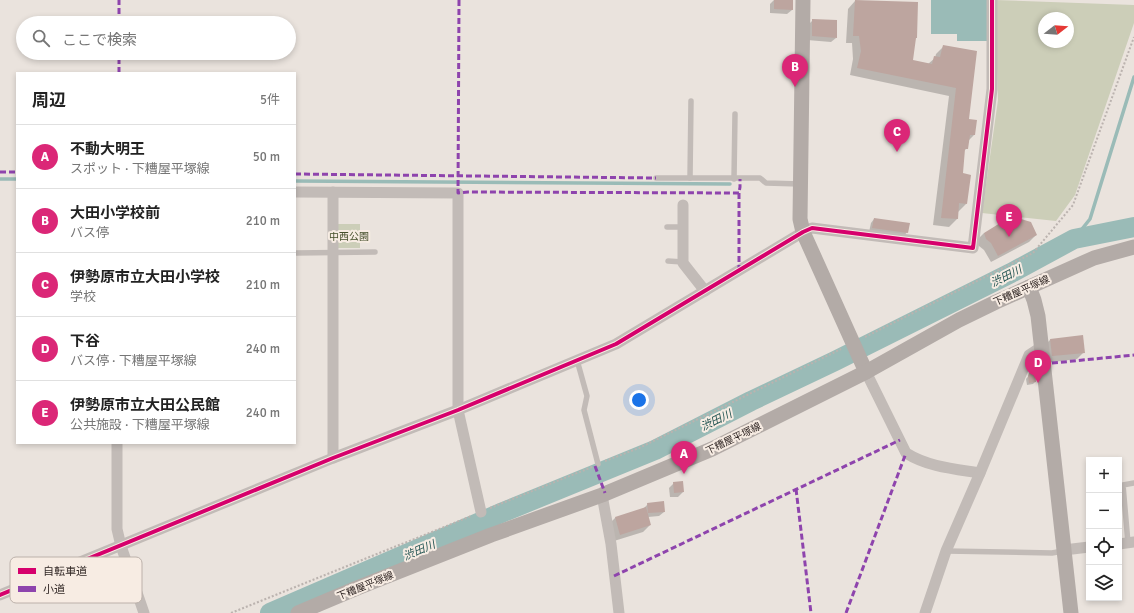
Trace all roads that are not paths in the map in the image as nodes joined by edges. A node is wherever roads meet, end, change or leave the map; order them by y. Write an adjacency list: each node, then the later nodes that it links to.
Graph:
1 (803, 0): 8 (main road)
2 (992, 0): 14 (street)
3 (691, 101): 6 (lane)
4 (735, 114): 7 (lane)
5 (656, 178): 6 (lane)
6 (690, 178): 7 (lane)
7 (734, 179): 8 (lane)
8 (801, 184): 14 (main road)
9 (296, 192): 10 (street)
10 (333, 192): 18 (street); 26 (street)
11 (683, 205): 13 (street)
12 (667, 227): 13 (lane)
13 (683, 227): 20 (street)
14 (803, 232): 22 (street); 25 (main road)
15 (1134, 247): 21 (main road, 下糟屋平塚線)
16 (375, 252): 18 (lane)
17 (296, 253): 18 (lane)
18 (334, 253): 28 (street)
19 (668, 262): 20 (lane)
20 (683, 262): 22 (street)
21 (1029, 287): 23 (main road); 25 (main road, 下糟屋平塚線)
22 (705, 291): 24 (street)
23 (1041, 347): 30 (street); 37 (main road)
24 (576, 360): 26 (street); 29 (lane)
25 (863, 367): 30 (street); 32 (main road, 下糟屋平塚線)
26 (458, 410): 28 (street); 33 (street)
27 (117, 444): 35 (street)
28 (333, 458): 35 (street)
29 (598, 464)
30 (980, 473): 38 (street)
31 (1134, 484): 34 (lane)
32 (602, 495): 45 (main road, 下糟屋平塚線); 46 (street)
33 (481, 512)
34 (1127, 543)
35 (121, 546): 39 (street); 40 (street)
36 (1086, 548): 37 (street)
37 (1064, 550): 38 (lane); 48 (main road)
38 (946, 551): 47 (street)
39 (94, 557)
40 (125, 557)
41 (10, 591): 42 (street)
42 (0, 595)
43 (141, 603): 44 (street)
44 (144, 613)
45 (298, 613)
46 (619, 613)
47 (925, 613)
48 (1071, 613)

